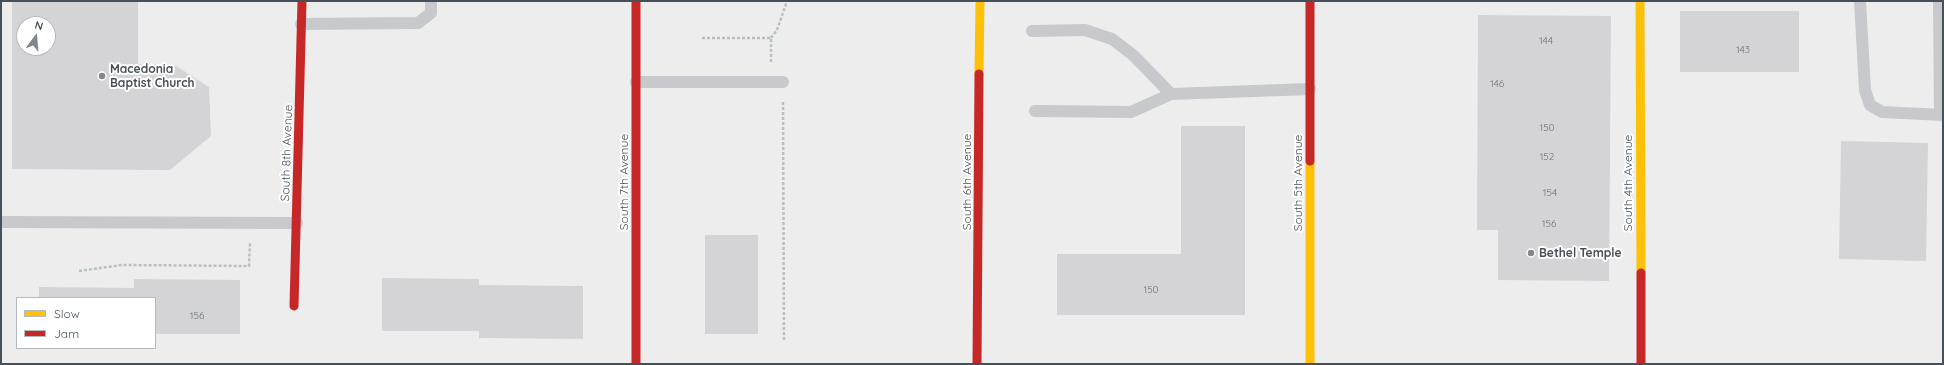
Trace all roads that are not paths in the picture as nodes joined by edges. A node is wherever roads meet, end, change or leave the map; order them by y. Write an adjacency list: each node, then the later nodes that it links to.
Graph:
1 (302, 1): 9 (street, South 8th Avenue)
2 (431, 1): 9 (lane)
3 (636, 1): 11 (street, South 7th Avenue)
4 (980, 1): 21 (street, South 6th Avenue)
5 (1310, 1): 13 (street, South 5th Avenue)
6 (1640, 1): 23 (street, South 4th Avenue)
7 (1860, 1): 16 (lane)
8 (1939, 1): 16 (lane)
9 (301, 24): 18 (street, South 8th Avenue)
10 (1032, 31): 14 (lane)
11 (636, 82): 12 (lane); 20 (street, South 7th Avenue)
12 (783, 82)
13 (1310, 89): 14 (lane); 22 (street, South 5th Avenue)
14 (1171, 94): 15 (lane)
15 (1035, 111)
16 (1941, 115)
17 (1, 222): 18 (lane)
18 (297, 223): 19 (street, South 8th Avenue)
19 (294, 306)
20 (636, 364)
21 (977, 364)
22 (1310, 364)
23 (1641, 364)

